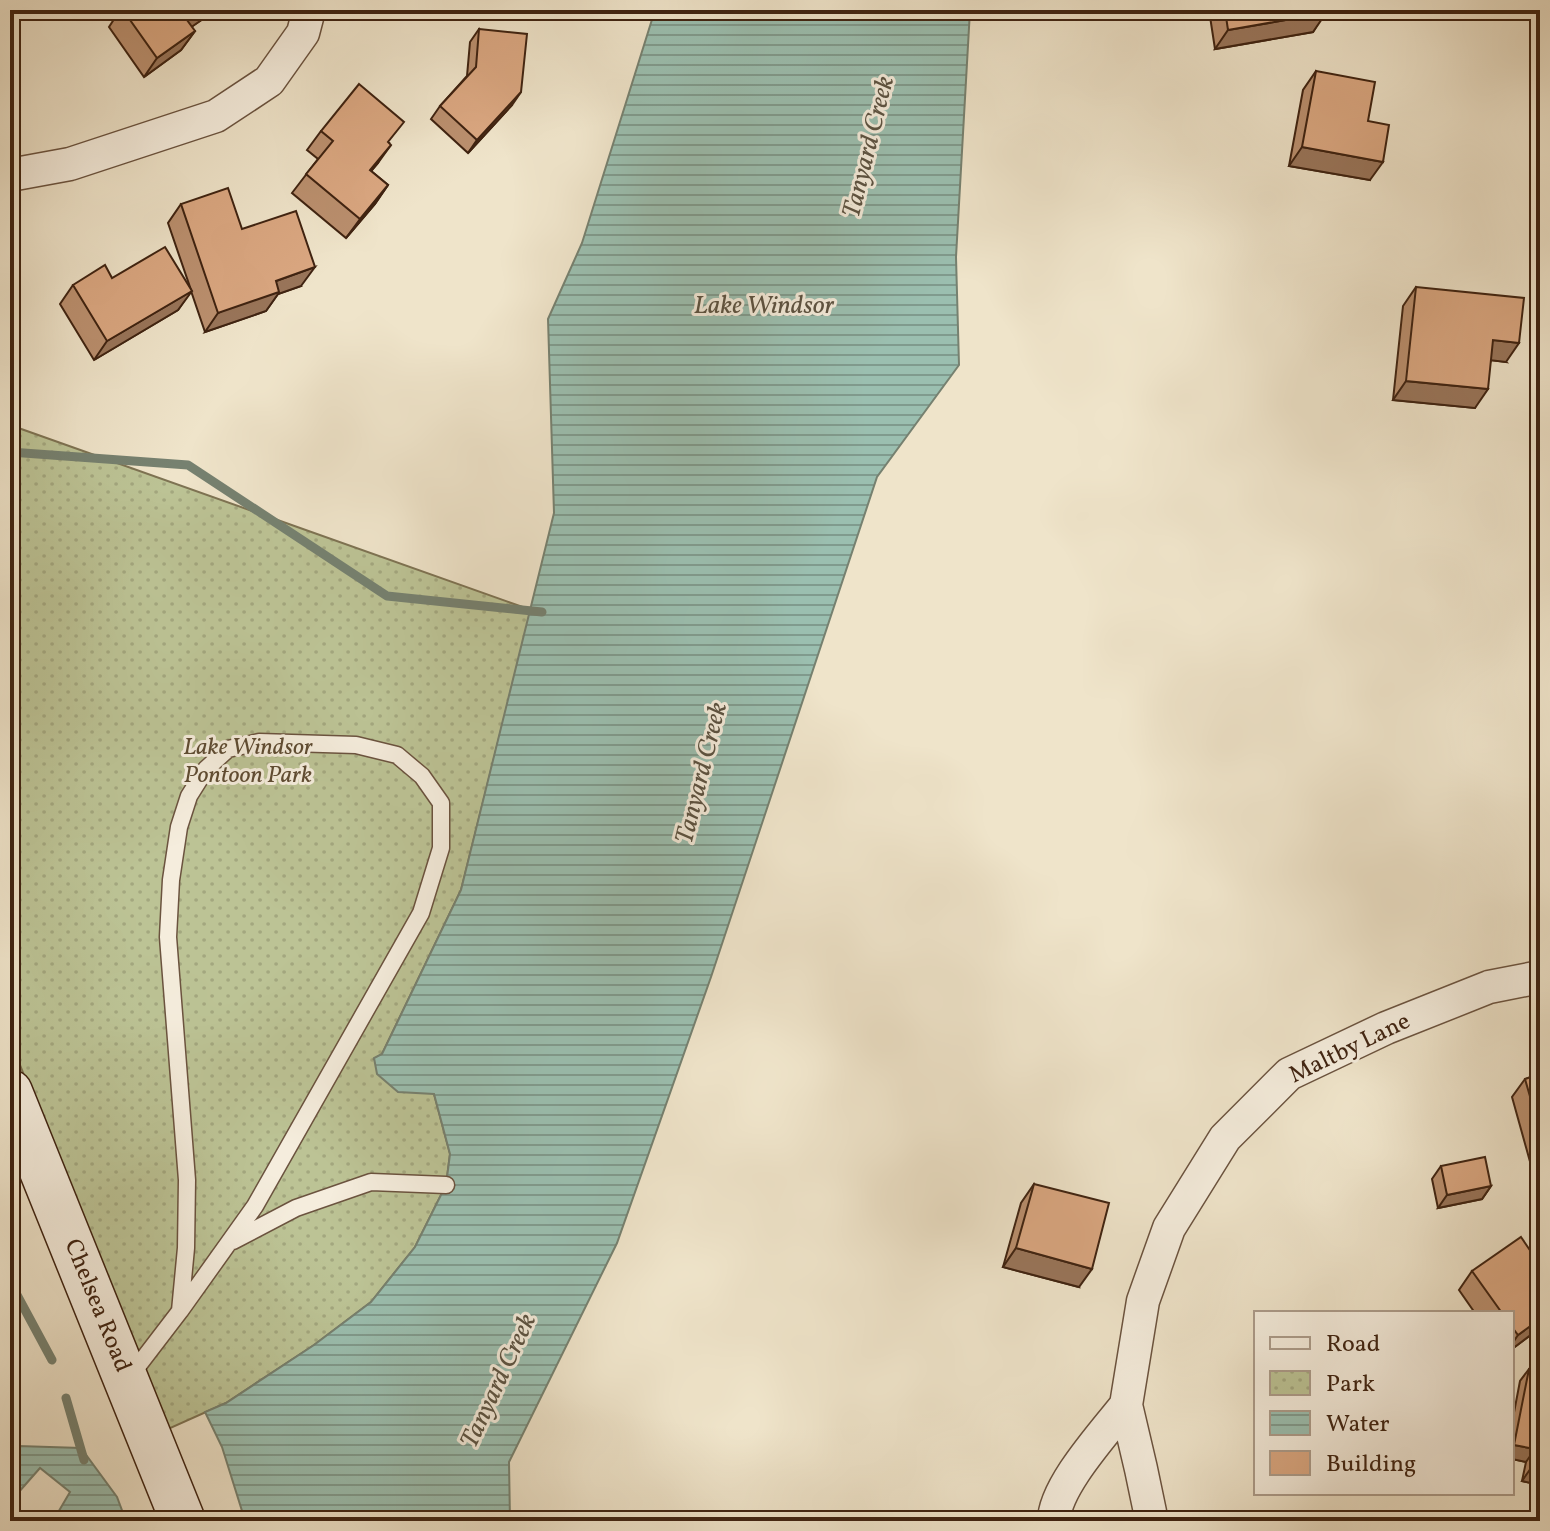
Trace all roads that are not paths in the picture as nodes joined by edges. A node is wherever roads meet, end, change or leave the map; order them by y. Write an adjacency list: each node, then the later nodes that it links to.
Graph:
1 (309, 10): 2 (street)
2 (10, 175)
3 (1540, 977): 9 (street, Maltby Lane)
4 (10, 1092): 8 (street, Chelsea Road)
5 (446, 1185): 6 (lane)
6 (228, 1244): 7 (lane); 7 (lane)
7 (180, 1311): 8 (lane)
8 (127, 1379): 10 (street, Chelsea Road)
9 (1126, 1405): 11 (street, Maltby Lane); 12 (street, Maltby Lane)
10 (183, 1521)
11 (1054, 1521)
12 (1149, 1521)

